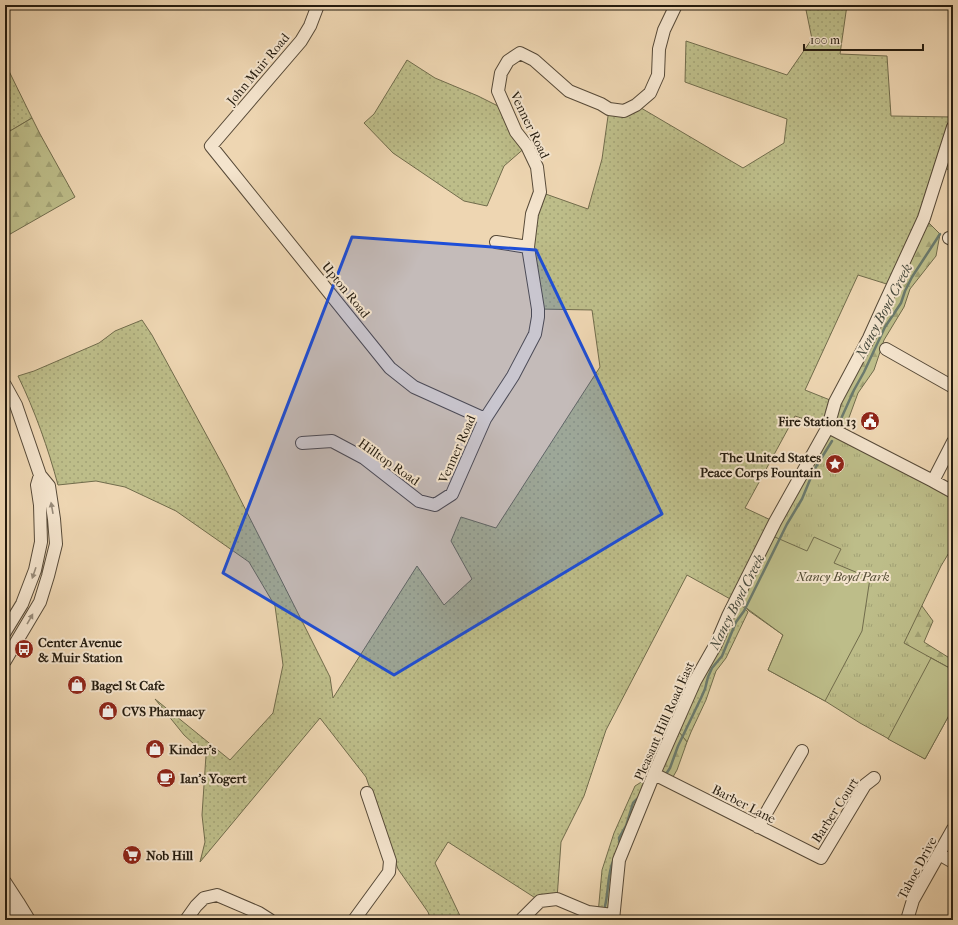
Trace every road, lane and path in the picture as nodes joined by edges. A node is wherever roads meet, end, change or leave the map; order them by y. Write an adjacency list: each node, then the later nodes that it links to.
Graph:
1 (318, 5): 4 (street, John Muir Road)
2 (676, 5): 6 (street, Venner Road)
3 (953, 127): 11 (street, Pleasant Hill Road East)
4 (211, 146): 10 (street, Upton Road)
5 (496, 242): 6 (street)
6 (528, 247): 10 (street, Venner Road)
7 (886, 349): 9 (street)
8 (5, 385): 14 (street)
9 (953, 387)
10 (485, 419): 17 (street, Venner Road)
11 (828, 427): 15 (street); 21 (street, Pleasant Hill Road East)
12 (953, 442): 15 (street)
13 (302, 443): 17 (street, Hilltop Road)
14 (40, 475): 18 (street, one-way to 18); 19 (street, one-way to 14)
15 (933, 480): 16 (street)
16 (953, 492)
17 (435, 505)
18 (5, 632)
19 (5, 662)
20 (802, 751): 24 (street)
21 (654, 774): 24 (street, Barber Lane); 31 (street, Pleasant Hill Road East)
22 (874, 778): 27 (street, Barber Court)
23 (367, 793): 37 (street)
24 (758, 827): 27 (street, Barber Lane)
25 (953, 829): 26 (street, Tahoe Drive)
26 (940, 854): 28 (street); 38 (street, Tahoe Drive)
27 (820, 858)
28 (953, 862)
29 (5, 882): 34 (street)
30 (5, 901): 33 (street)
31 (613, 918): 32 (street)
32 (522, 919)
33 (17, 920)
34 (29, 920)
35 (186, 920): 36 (street)
36 (270, 920)
37 (354, 920)
38 (908, 920)

